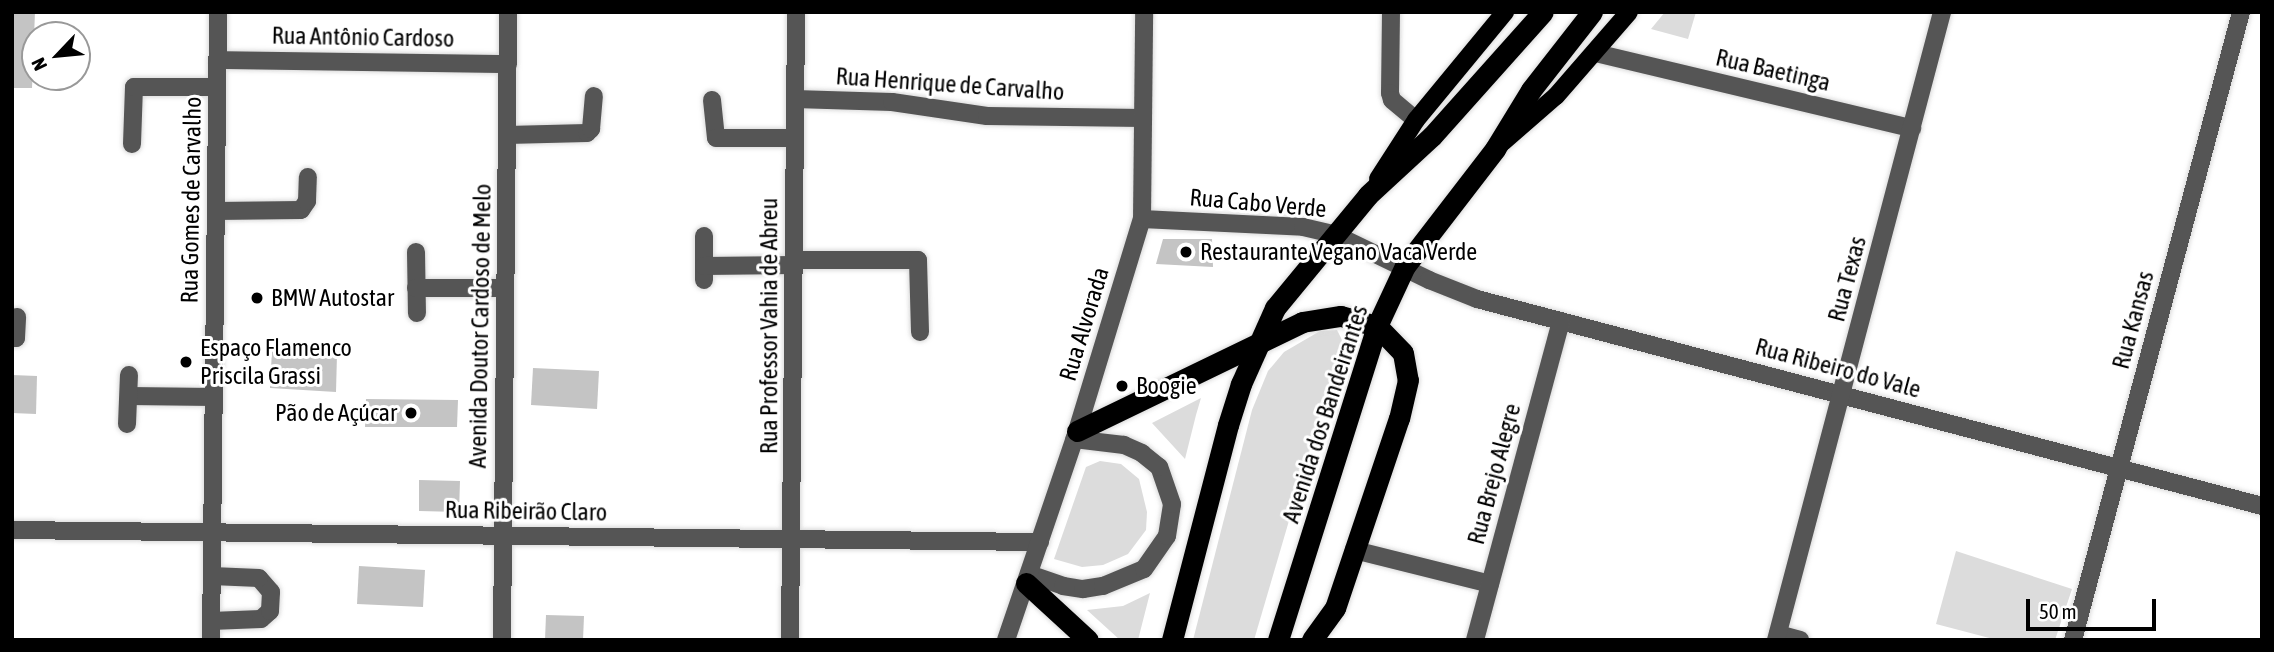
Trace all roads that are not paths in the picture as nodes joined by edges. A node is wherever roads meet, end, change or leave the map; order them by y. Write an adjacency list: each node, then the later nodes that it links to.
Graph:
1 (218, 12): 13 (street, Rua Gomes de Carvalho)
2 (508, 12): 14 (street, Avenida Doutor Cardoso de Melo)
3 (796, 12): 17 (street, Rua Professor Vahia de Abreu)
4 (1144, 12): 19 (street, Rua Alvorada)
5 (1391, 12): 20 (street)
6 (1505, 12): 20 (main road)
7 (1544, 12): 27 (highway)
8 (1592, 12): 25 (highway, Avenida dos Bandeirantes)
9 (1629, 12): 12 (main road, Avenida dos Bandeirantes)
10 (1942, 12): 21 (street, Rua Texas)
11 (2241, 12): 50 (street, Rua Kansas)
12 (1602, 46): 21 (street, Rua Baetinga); 25 (main road, Avenida dos Bandeirantes)
13 (218, 60): 14 (street, Rua Antônio Cardoso); 15 (street, Rua Gomes de Carvalho)
14 (508, 64): 22 (street, Avenida Doutor Cardoso de Melo)
15 (217, 87): 24 (street); 28 (street, Rua Gomes de Carvalho)
16 (594, 96): 22 (street)
17 (795, 99): 19 (street, Rua Henrique de Carvalho); 23 (street, Rua Professor Vahia de Abreu)
18 (712, 100): 23 (street)
19 (1143, 118): 29 (street, Rua Alvorada)
20 (1416, 121): 27 (main road)
21 (1912, 128): 45 (street, Rua Texas)
22 (507, 135): 36 (street, Avenida Doutor Cardoso de Melo)
23 (795, 138): 33 (street, Rua Professor Vahia de Abreu)
24 (132, 144)
25 (1495, 149): 34 (highway, Avenida dos Bandeirantes)
26 (308, 177): 28 (street)
27 (1368, 195): 30 (highway)
28 (216, 211): 47 (street, Rua Gomes de Carvalho)
29 (1142, 219): 30 (street, Rua Cabo Verde); 49 (street, Rua Alvorada)
30 (1335, 234): 34 (street, Rua Cabo Verde); 43 (highway)
31 (704, 236): 33 (street)
32 (415, 252): 35 (street)
33 (794, 262): 41 (street); 55 (street, Rua Professor Vahia de Abreu)
34 (1405, 267): 39 (street, Rua Ribeiro do Vale); 40 (highway, Avenida dos Bandeirantes)
35 (416, 288): 36 (street); 37 (street)
36 (505, 288): 54 (street, Avenida Doutor Cardoso de Melo)
37 (417, 313)
38 (17, 317): 42 (street)
39 (1561, 321): 45 (street, Rua Ribeiro do Vale); 60 (street, Rua Brejo Alegre)
40 (1377, 326): 43 (highway); 57 (highway); 70 (highway, Avenida dos Bandeirantes)
41 (920, 332)
42 (12, 338)
43 (1259, 341): 49 (highway); 69 (highway)
44 (129, 375): 46 (street)
45 (1842, 394): 50 (street, Rua Ribeiro do Vale); 63 (street, Rua Texas)
46 (129, 396): 47 (street); 48 (street)
47 (214, 397): 53 (street, Rua Gomes de Carvalho)
48 (127, 424)
49 (1076, 435): 56 (street, Rua Alvorada); 59 (street)
50 (2119, 468): 51 (street, Rua Ribeiro do Vale); 75 (street, Rua Kansas)
51 (2262, 506)
52 (12, 530): 53 (street, Rua Ribeirão Claro)
53 (213, 532): 54 (street, Rua Ribeirão Claro); 58 (street, Rua Gomes de Carvalho)
54 (503, 535): 55 (street, Rua Ribeirão Claro); 65 (street, Avenida Doutor Cardoso de Melo)
55 (792, 537): 56 (street, Rua Ribeirão Claro); 66 (street, Rua Professor Vahia de Abreu)
56 (1040, 542): 59 (street, Rua Alvorada)
57 (1354, 550): 60 (street); 61 (highway)
58 (212, 576): 62 (street, Rua Gomes de Carvalho); 62 (street)
59 (1027, 578): 67 (street, Rua Alvorada); 68 (highway)
60 (1490, 584): 73 (street, Rua Brejo Alegre)
61 (1335, 608): 71 (highway); 72 (street)
62 (211, 621): 64 (street, Rua Gomes de Carvalho)
63 (1777, 637): 74 (street)
64 (211, 640)
65 (502, 640)
66 (790, 640)
67 (1006, 640)
68 (1088, 640)
69 (1172, 640)
70 (1278, 640)
71 (1312, 640)
72 (1326, 640)
73 (1475, 640)
74 (1800, 640)
75 (2073, 640)

